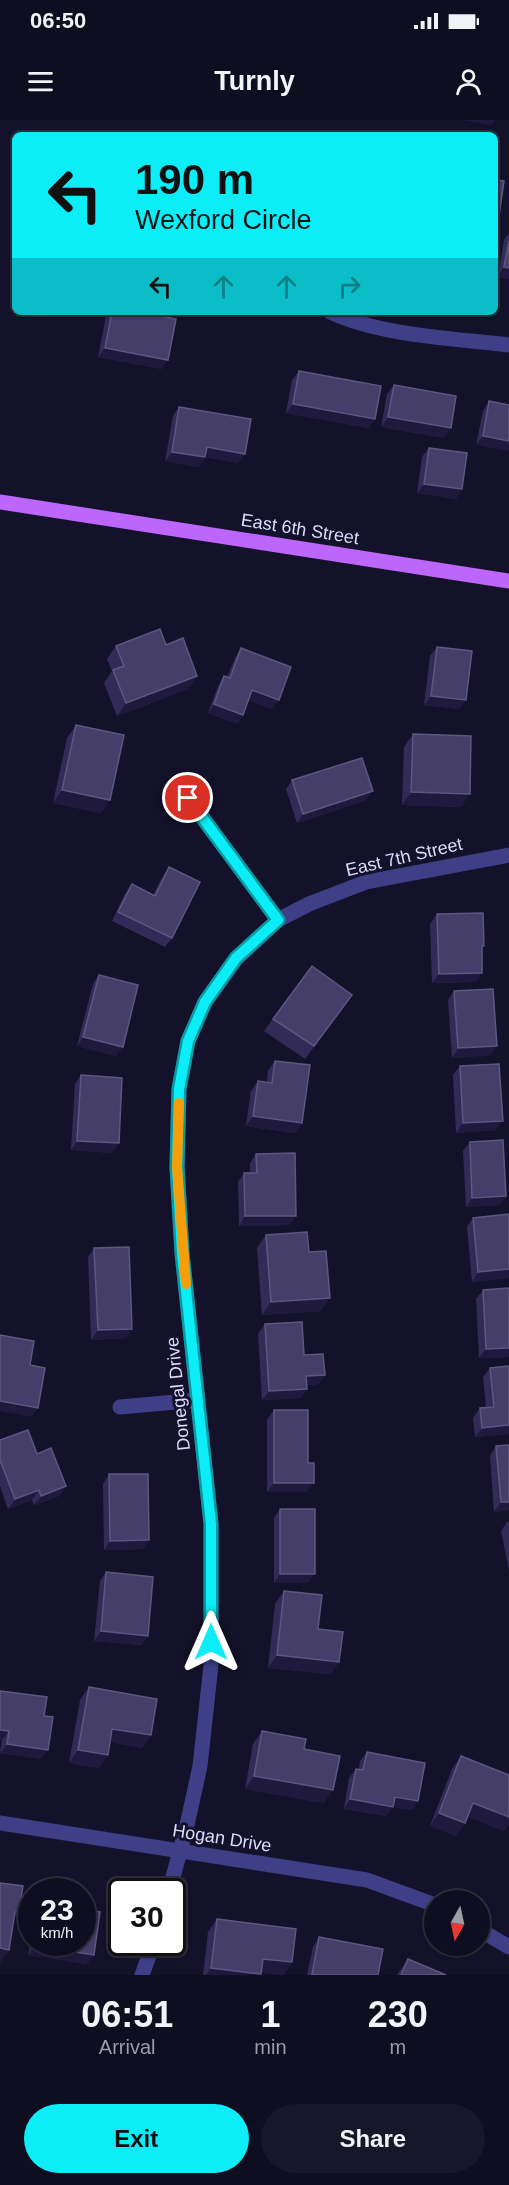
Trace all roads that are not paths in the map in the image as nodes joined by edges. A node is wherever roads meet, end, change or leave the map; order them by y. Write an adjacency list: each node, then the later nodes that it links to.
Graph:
1 (336, 315): 2 (street)
2 (509, 345)
3 (0, 502): 4 (main road, East 6th Street)
4 (509, 581)
5 (188, 798): 7 (street)
6 (509, 855): 7 (street, East 7th Street)
7 (278, 920): 8 (street, Donegal Drive)
8 (198, 1400): 9 (street); 11 (street, Donegal Drive)
9 (120, 1407)
10 (0, 1823): 11 (street, Hogan Drive)
11 (180, 1852): 12 (street, Donegal Drive); 13 (street, Hogan Drive)
12 (173, 1878)
13 (424, 1901)
14 (490, 1936): 15 (street)
15 (509, 1947)
16 (149, 1956): 17 (street)
17 (142, 1975)

